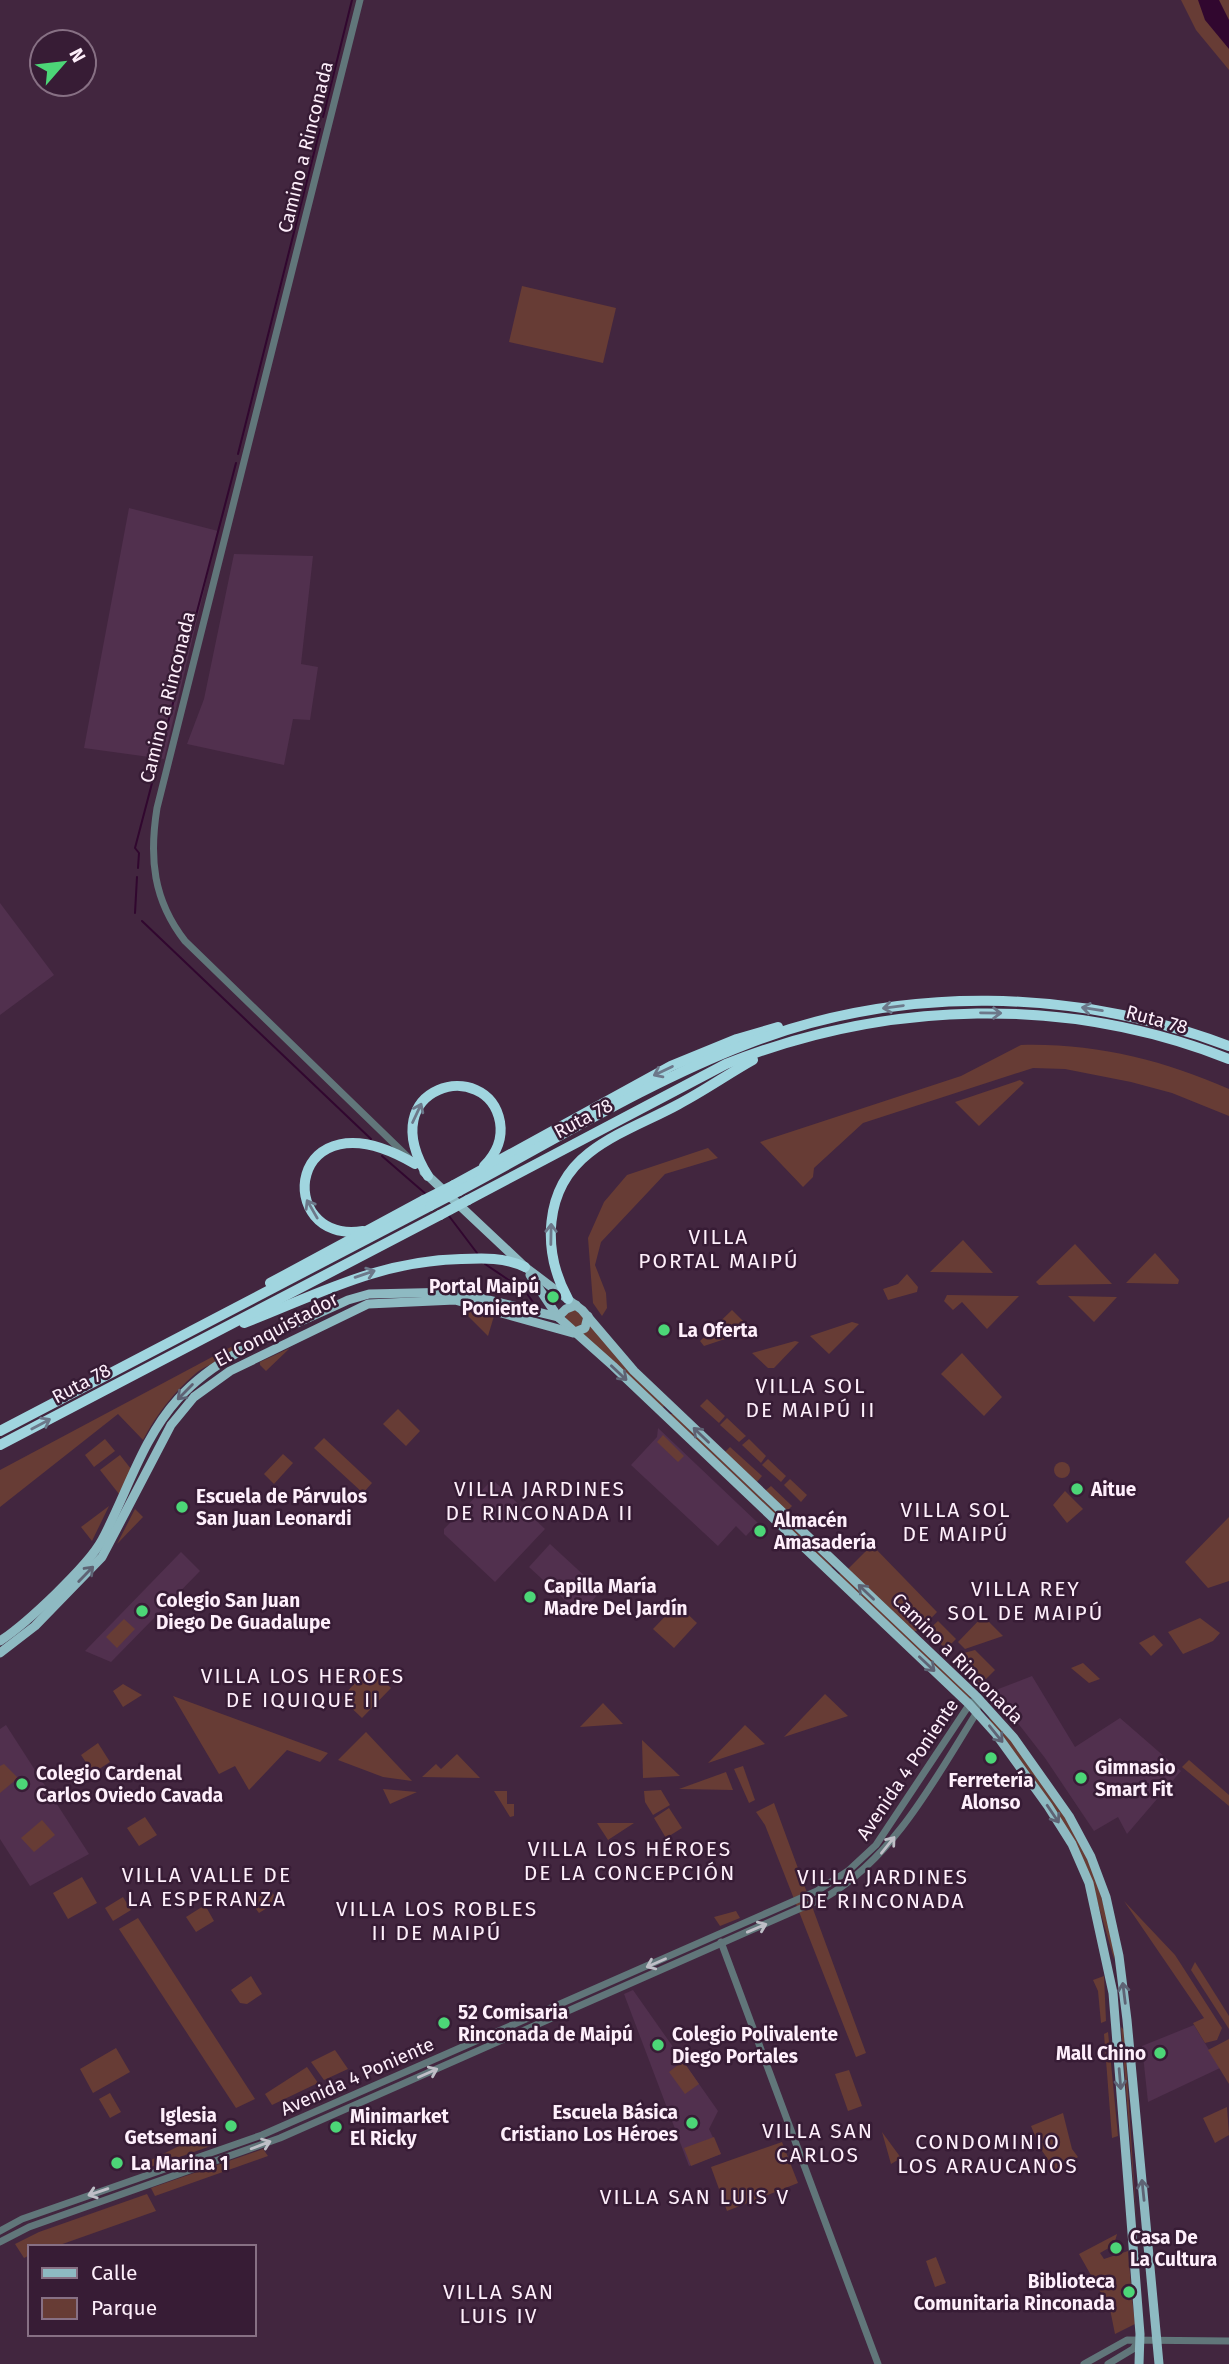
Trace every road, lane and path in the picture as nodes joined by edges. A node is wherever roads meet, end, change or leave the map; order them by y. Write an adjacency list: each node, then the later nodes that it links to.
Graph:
1 (360, 0): 6 (street, Camino a Rinconada)
2 (820, 1021): 4 (highway, Ruta 78, one-way to 2); 7 (highway, one-way to 7); 9 (highway, Ruta 78)
3 (789, 1042): 5 (highway, Ruta 78, one-way to 5); 13 (highway, one-way to 3); 20 (highway, Ruta 78, bridge)
4 (1229, 1046)
5 (1229, 1059)
6 (415, 1164): 8 (main road, Camino a Rinconada); 11 (highway, one-way to 6)
7 (477, 1172): 8 (highway, one-way to 7); 9 (highway)
8 (428, 1176): 12 (main road, Camino a Rinconada)
9 (456, 1188): 10 (highway, bridge)
10 (427, 1203): 11 (highway); 18 (highway, Ruta 78)
11 (370, 1229): 18 (highway)
12 (525, 1268): 13 (main road, Camino a Rinconada); 14 (main road, Camino a Rinconada); 20 (highway, one-way to 12)
13 (572, 1302): 16 (main road, Camino a Rinconada); 17 (main road)
14 (547, 1303): 15 (main road); 17 (main road, Camino a Rinconada)
15 (537, 1314): 17 (main road, El Conquistador); 23 (main road, El Conquistador, one-way to 23)
16 (588, 1316): 19 (main road); 25 (main road, Camino a Rinconada, one-way to 16)
17 (558, 1317): 19 (main road, Camino a Rinconada)
18 (206, 1324): 21 (highway, Ruta 78)
19 (573, 1333): 24 (main road, El Conquistador, one-way to 19); 26 (main road, Camino a Rinconada, one-way to 26)
20 (188, 1346): 22 (highway, Ruta 78, one-way to 20)
21 (0, 1430)
22 (0, 1445)
23 (0, 1641)
24 (0, 1653)
25 (977, 1697): 26 (street, Avenida 4 Poniente); 27 (street, Avenida 4 Poniente); 35 (main road, Camino a Rinconada, one-way to 25)
26 (969, 1704): 27 (main road, Camino a Rinconada); 28 (street, Avenida 4 Poniente)
27 (976, 1712): 29 (street, Avenida 4 Poniente, one-way to 27); 34 (main road, Camino a Rinconada, one-way to 34)
28 (718, 1935): 29 (street); 30 (street, Avenida 4 Poniente, one-way to 30)
29 (721, 1944): 31 (street, Avenida 4 Poniente); 37 (street)
30 (448, 2053): 31 (street); 32 (street, Avenida 4 Poniente, one-way to 32)
31 (452, 2062): 33 (street, Avenida 4 Poniente, one-way to 31)
32 (0, 2231)
33 (0, 2242)
34 (1139, 2340): 35 (street); 38 (street); 39 (street); 40 (main road, Camino a Rinconada)
35 (1158, 2341): 36 (street); 41 (main road, Camino a Rinconada)
36 (1229, 2341)
37 (878, 2364)
38 (1084, 2364)
39 (1108, 2364)
40 (1139, 2364)
41 (1159, 2364)

